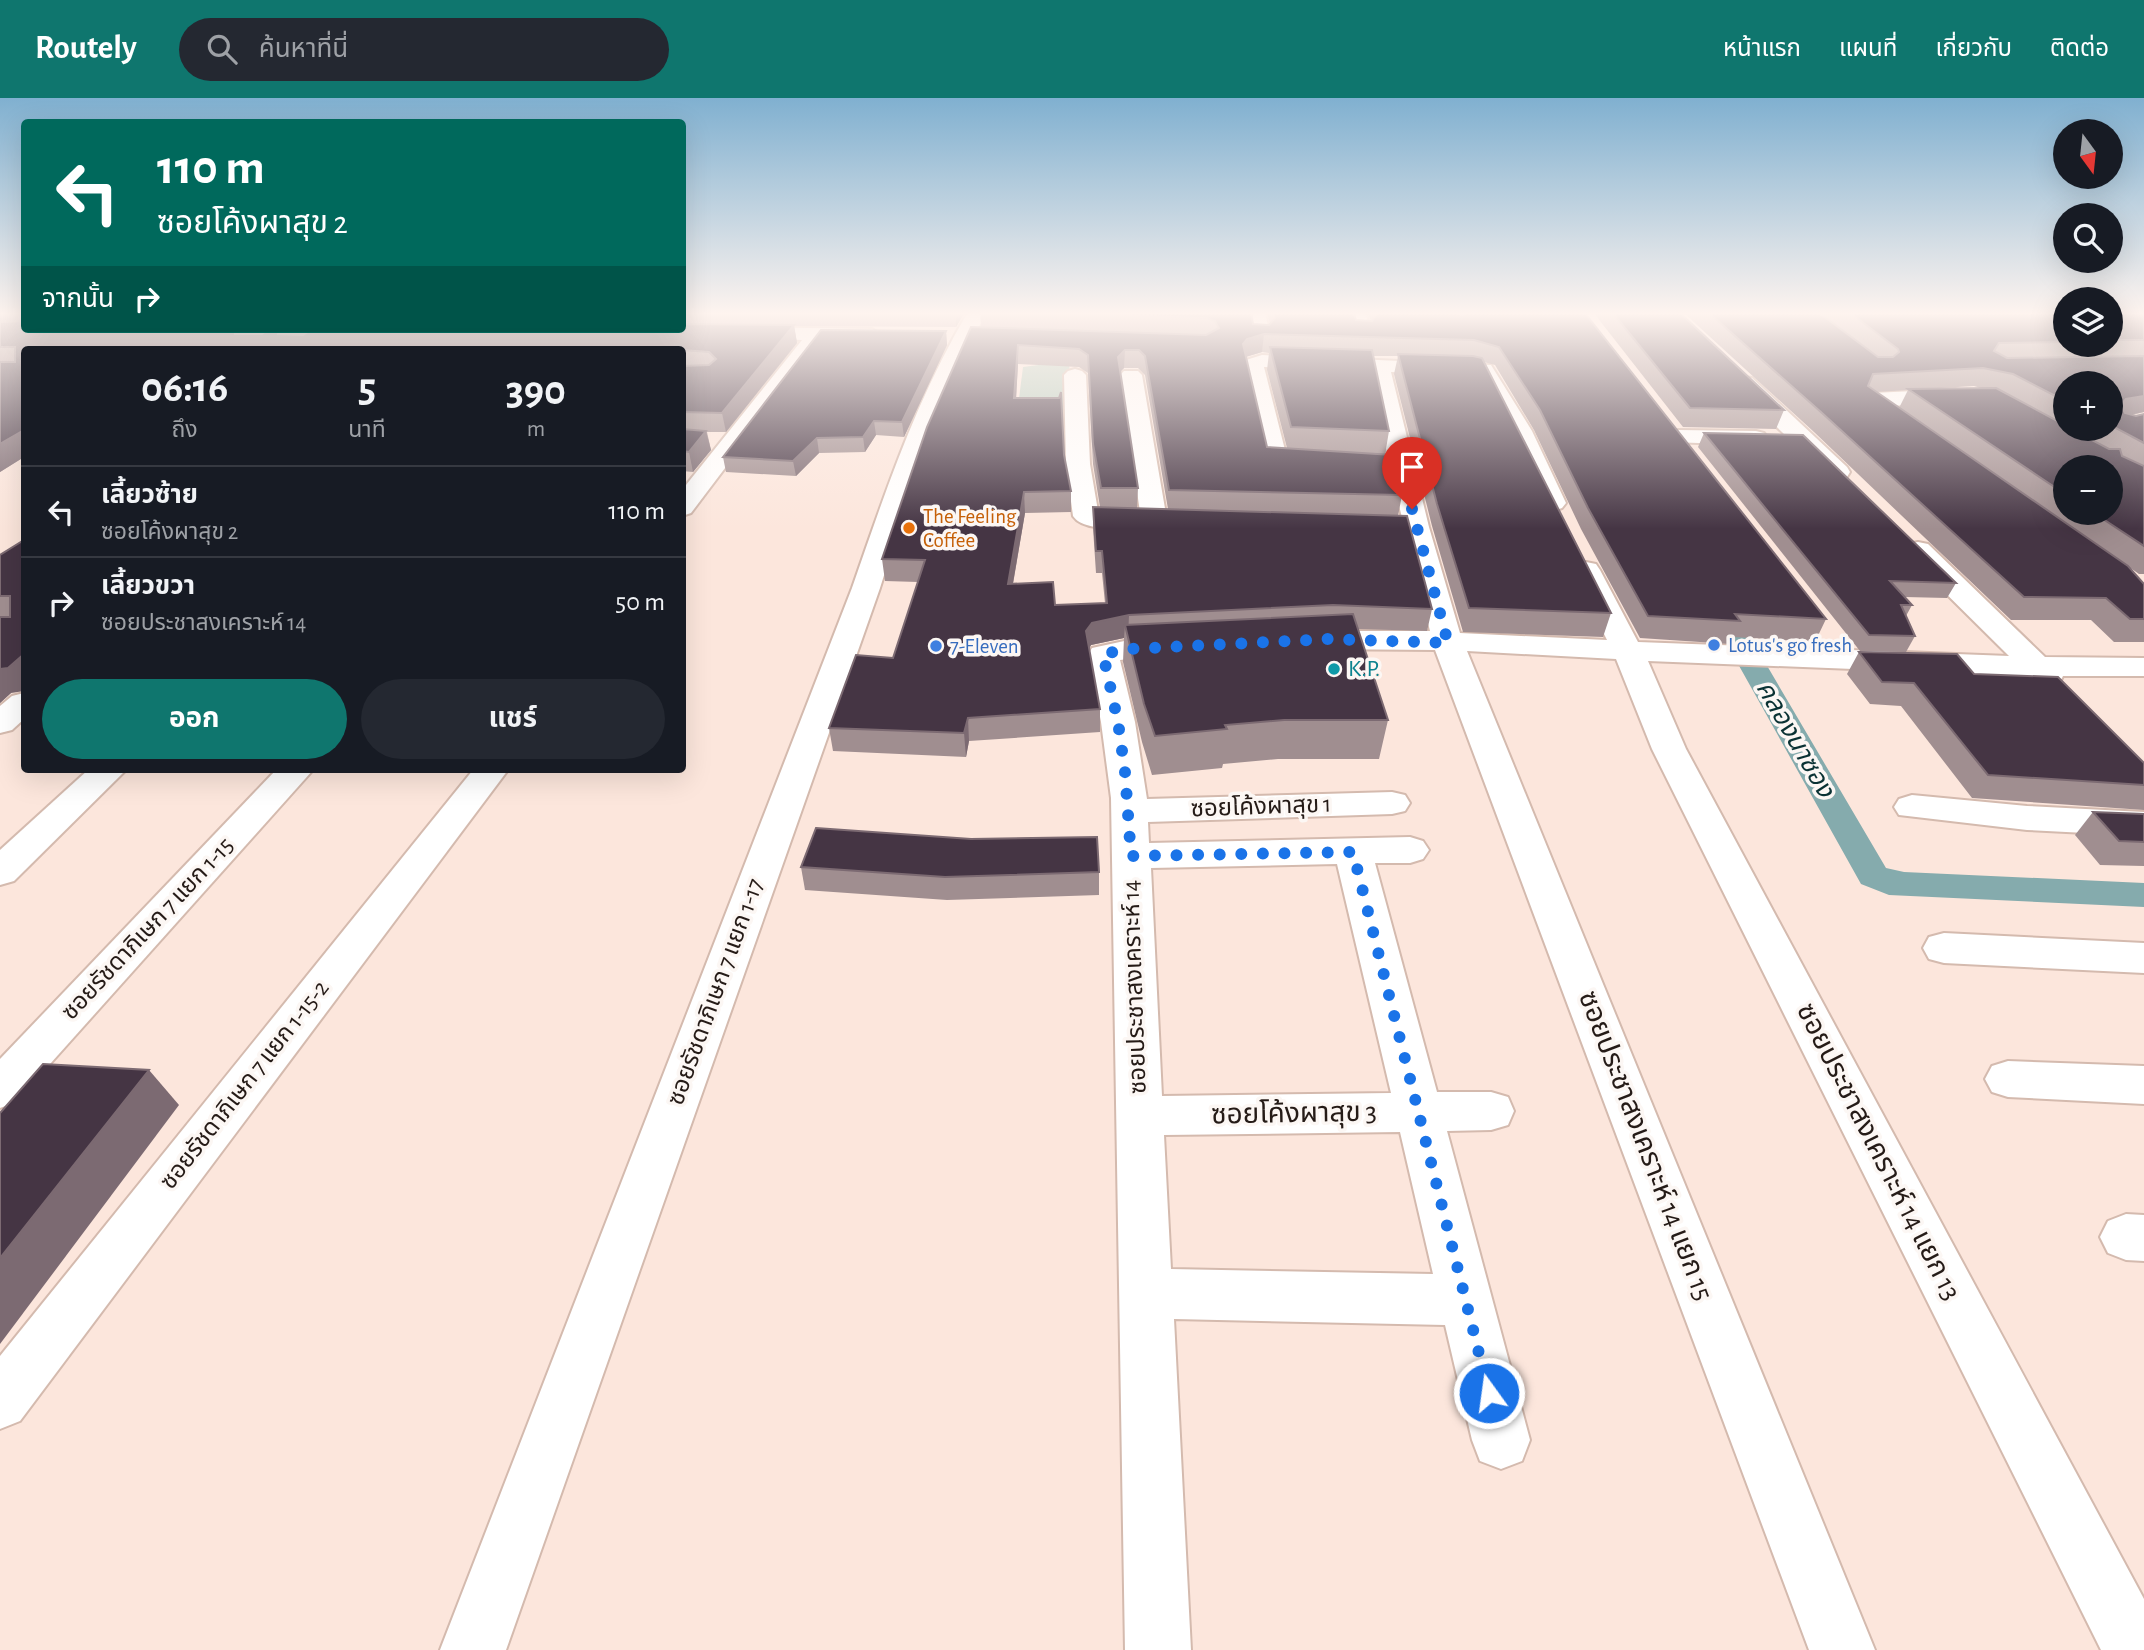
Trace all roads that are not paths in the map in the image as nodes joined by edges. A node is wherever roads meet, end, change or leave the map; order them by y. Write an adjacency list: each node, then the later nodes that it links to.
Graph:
1 (779, 384): 13 (street)
2 (941, 384): 55 (street, ซอยรัชดาภิเษก 7 แยก 1-17)
3 (1075, 384): 4 (street)
4 (1134, 384)
5 (1258, 384): 15 (street)
6 (1384, 384): 15 (street, ซอยประชาสงเคราะห์ 14 แยก 15)
7 (1493, 384): 18 (street)
8 (1745, 384): 11 (street)
9 (1974, 396): 10 (street)
10 (1918, 435)
11 (1804, 439): 14 (street); 16 (street)
12 (709, 441): 13 (street)
13 (735, 442): 17 (street)
14 (1694, 458)
15 (1403, 466): 20 (street, ซอยประชาสงเคราะห์ 14 แยก 15)
16 (1853, 486)
17 (686, 503)
18 (1560, 518)
19 (1389, 526): 20 (street)
20 (1416, 527): 25 (street, ซอยประชาสงเคราะห์ 14 แยก 15)
21 (1902, 534): 29 (street)
22 (1578, 555): 27 (street, ซอยประชาสงเคราะห์ 14 แยก 13)
23 (1826, 631): 28 (street)
24 (1276, 641): 25 (street)
25 (1448, 643): 27 (street); 57 (street, ซอยประชาสงเคราะห์ 14 แยก 15)
26 (1220, 644): 37 (street, ซอยประชาสงเคราะห์ 14)
27 (1628, 651): 28 (street); 58 (street, ซอยประชาสงเคราะห์ 14 แยก 13)
28 (1850, 663): 29 (street)
29 (2039, 667): 30 (street); 31 (street)
30 (2144, 667)
31 (2068, 695)
32 (106, 773): 42 (street)
33 (293, 773): 47 (street, ซอยรัชดาภิเษก 7 แยก 1-15)
34 (489, 773): 53 (street, ซอยรัชดาภิเษก 7 แยก 1-15-2)
35 (1392, 803): 37 (street, ซอยโค้งผาสุข 1)
36 (1912, 807): 38 (street)
37 (1129, 811): 41 (street, ซอยประชาสงเคราะห์ 14)
38 (2144, 824)
39 (1409, 850): 40 (street)
40 (1353, 852): 41 (street); 49 (street)
41 (1131, 856): 50 (street, ซอยประชาสงเคราะห์ 14)
42 (0, 872)
43 (1944, 948): 44 (street)
44 (2144, 958)
45 (2008, 1079): 46 (street)
46 (2144, 1085)
47 (0, 1088)
48 (1491, 1111): 49 (street, ซอยโค้งผาสุข 3)
49 (1419, 1112): 50 (street, ซอยโค้งผาสุข 3); 52 (street)
50 (1140, 1116): 51 (street, ซอยประชาสงเคราะห์ 14)
51 (1146, 1293): 52 (street); 56 (street, ซอยประชาสงเคราะห์ 14)
52 (1466, 1300): 54 (street)
53 (0, 1401)
54 (1501, 1440)
55 (473, 1650)
56 (1158, 1650)
57 (1842, 1650)
58 (2136, 1650)

